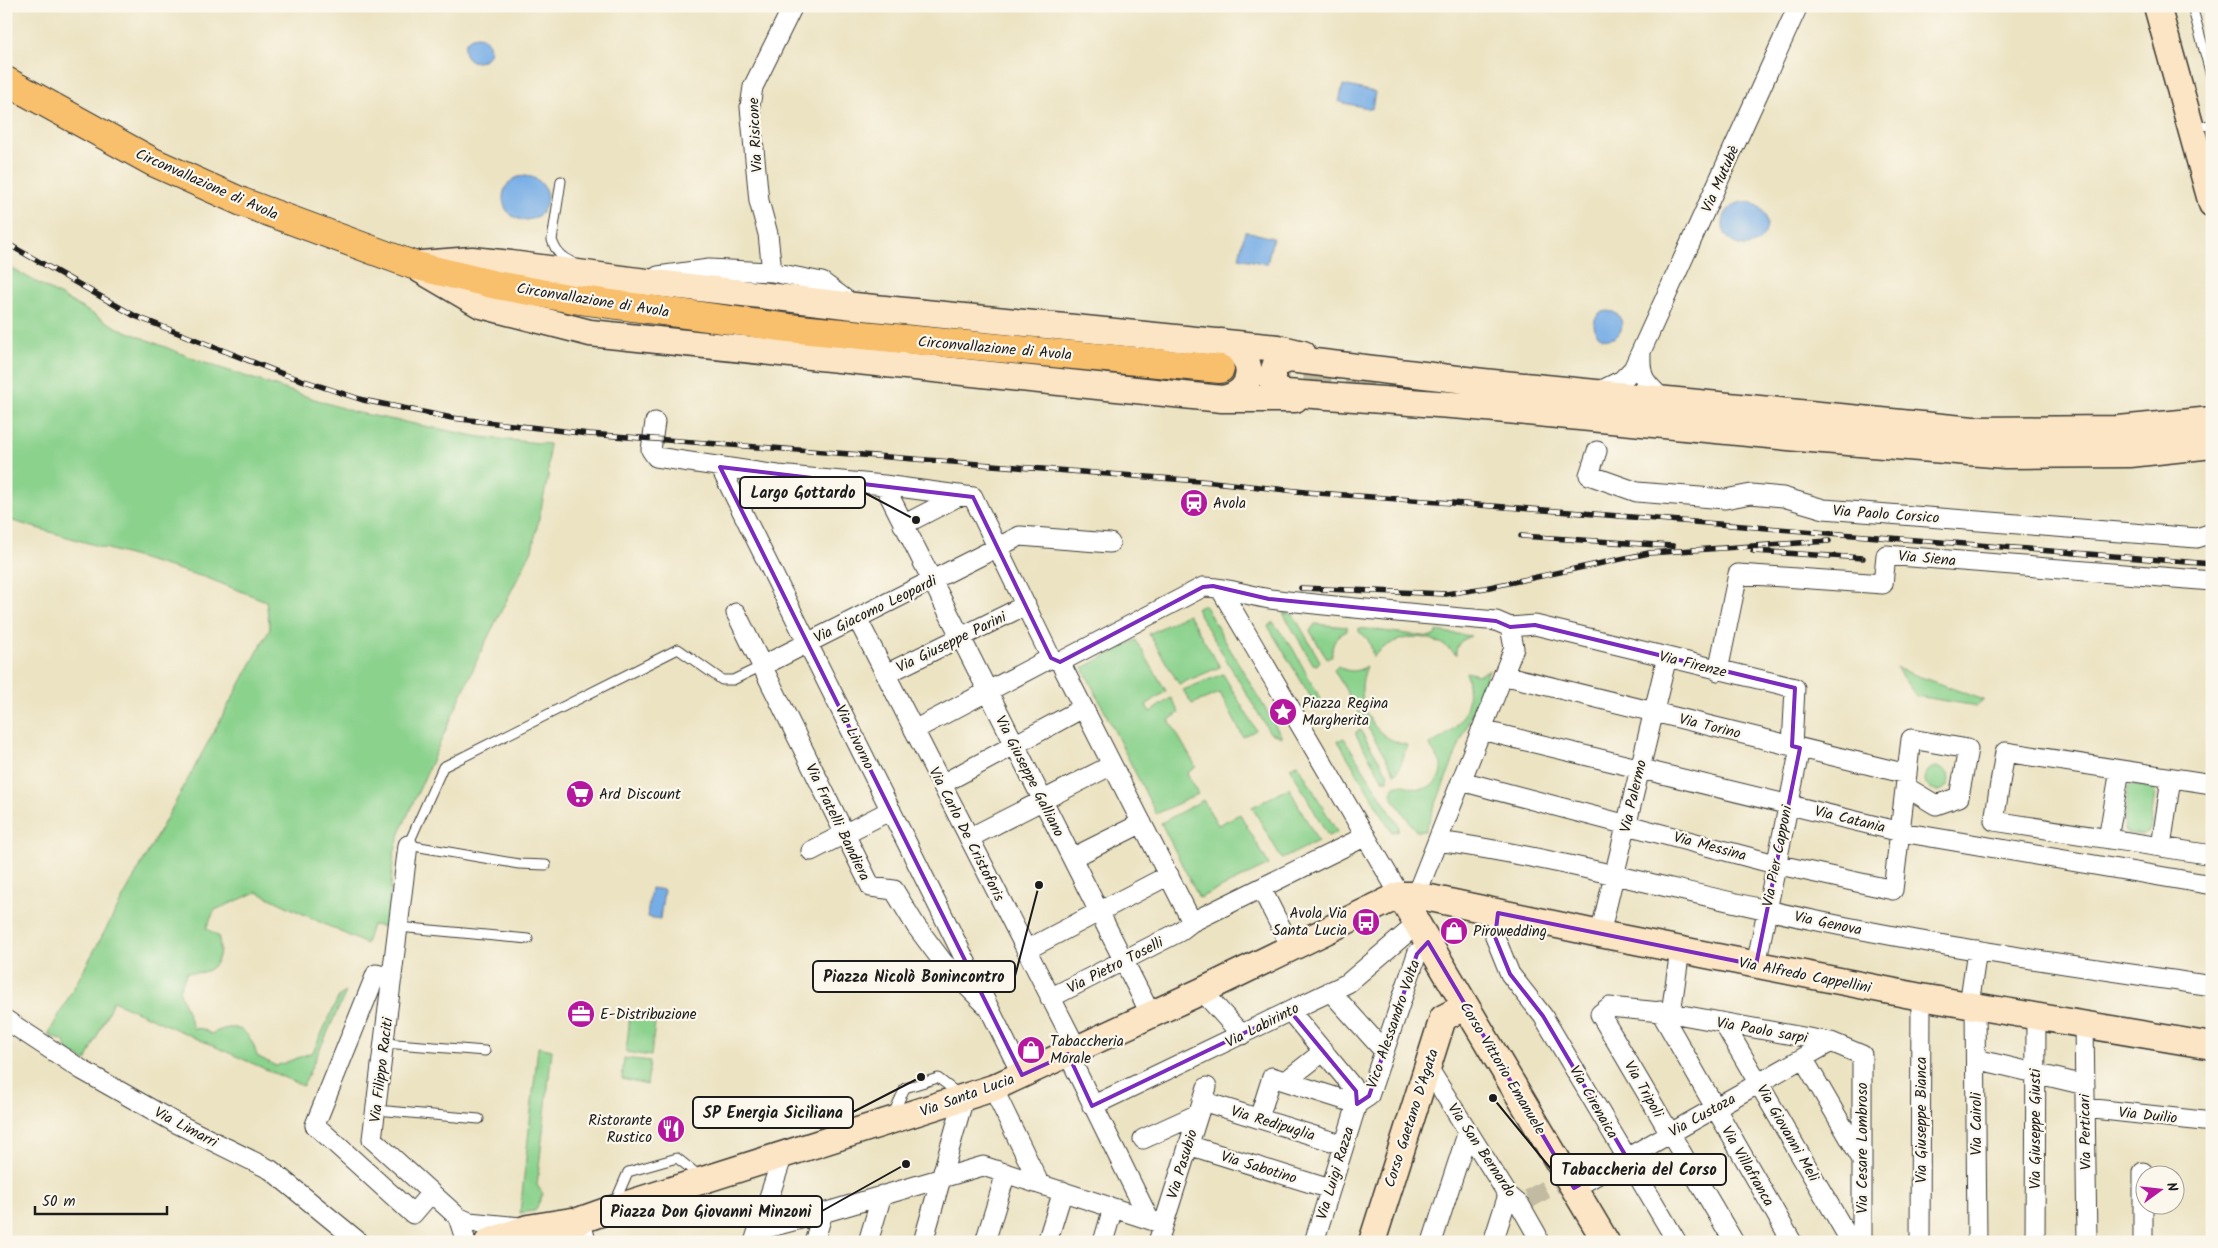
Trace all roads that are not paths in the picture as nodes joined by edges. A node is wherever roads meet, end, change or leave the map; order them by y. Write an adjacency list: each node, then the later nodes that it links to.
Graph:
1 (793, 6): 12 (street, Via Risicone)
2 (1798, 6): 16 (street, Via Mutubè)
3 (2158, 6): 7 (street)
4 (2192, 6): 5 (lane)
5 (2212, 79)
6 (6, 80): 11 (main road, Circonvallazione di Avola)
7 (2202, 127): 9 (street)
8 (561, 180): 10 (lane)
9 (2212, 204)
10 (580, 263)
11 (413, 265): 13 (street); 18 (main road, Circonvallazione di Avola); 21 (street)
12 (772, 272): 13 (street); 14 (street)
13 (645, 276): 14 (street)
14 (854, 306): 15 (street)
15 (1221, 342): 17 (street); 21 (street)
16 (1641, 352): 19 (street, Via Mutubè); 22 (street)
17 (1360, 368): 19 (street); 20 (street)
18 (1220, 369)
19 (1596, 393): 22 (street)
20 (1356, 398): 21 (street); 25 (street)
21 (1222, 399)
22 (1665, 401): 23 (street)
23 (2212, 420)
24 (655, 422): 27 (street)
25 (2212, 445)
26 (1597, 451): 31 (street, Via Paolo Corsico)
27 (720, 467): 28 (street); 42 (street, Via Livorno)
28 (878, 485): 29 (street); 30 (street, Via Giuseppe Galliano)
29 (961, 496): 30 (street); 33 (street)
30 (906, 530): 34 (street, Via Giuseppe Galliano)
31 (2212, 533)
32 (1110, 543): 33 (street, Via Giacomo Leopardi)
33 (993, 550): 34 (street, Via Giacomo Leopardi); 37 (street)
34 (932, 581): 39 (street, Via Giacomo Leopardi); 41 (street, Via Giuseppe Galliano)
35 (2212, 582): 46 (street, Via Siena)
36 (1221, 590): 40 (street); 44 (street); 70 (street)
37 (1022, 608): 41 (street, Via Giuseppe Parini); 44 (street)
38 (736, 613): 45 (street, Via Fratelli Bandiera)
39 (857, 618): 42 (street, Via Giacomo Leopardi); 47 (street, Via Carlo De Cristoforis)
40 (1510, 627): 43 (street, Via Firenze); 48 (street)
41 (961, 638): 47 (street, Via Giuseppe Parini); 49 (street, Via Giuseppe Galliano)
42 (808, 643): 45 (street, Via Giacomo Leopardi); 65 (street, Via Livorno)
43 (1666, 657): 46 (street, Via Firenze); 51 (street, Via Palermo)
44 (1051, 661): 49 (street); 50 (street)
45 (762, 666): 69 (street, Via Fratelli Bandiera); 74 (lane)
46 (1718, 671): 55 (street, Via Firenze)
47 (886, 674): 52 (street, Via Carlo De Cristoforis)
48 (1508, 677): 51 (street, Via Torino); 53 (street)
49 (988, 692): 52 (street); 54 (street, Via Giuseppe Galliano)
50 (1076, 712): 54 (street); 56 (street)
51 (1653, 712): 55 (street, Via Torino); 57 (street, Via Palermo)
52 (914, 730): 61 (street, Via Carlo De Cristoforis)
53 (1487, 732): 57 (street, Via Catania); 60 (street)
54 (1015, 745): 61 (street); 63 (street, Via Giuseppe Galliano)
55 (1796, 747): 64 (street, Via Pier Capponi); 68 (street, Via Torino)
56 (1105, 768): 63 (street); 67 (street)
57 (1640, 769): 64 (street, Via Catania); 66 (street, Via Palermo)
58 (2120, 770): 59 (street); 72 (street); 72 (street)
59 (2170, 778): 62 (street); 75 (street)
60 (1466, 782): 66 (street, Via Messina); 73 (street)
61 (942, 784): 71 (street, Via Carlo De Cristoforis)
62 (2212, 784)
63 (1043, 801): 71 (street); 78 (street, Via Giuseppe Galliano)
64 (1788, 804): 68 (street, Via Catania); 79 (street, Via Pier Capponi)
65 (891, 810): 69 (street); 108 (street, Via Livorno)
66 (1627, 823): 79 (street, Via Messina); 81 (street, Via Palermo)
67 (1134, 827): 78 (street); 82 (street)
68 (1900, 832): 79 (street, Via Messina); 83 (street, Via Catania)
69 (844, 834): 76 (street); 108 (street, Via Fratelli Bandiera)
70 (1366, 836): 84 (street, Via Pietro Toselli); 85 (street)
71 (969, 838): 95 (street, Via Carlo De Cristoforis)
72 (2108, 839): 75 (street)
73 (1443, 841): 81 (street, Via Genova); 85 (street)
74 (408, 845): 80 (lane); 89 (street, Via Filippo Raciti)
75 (2161, 847): 77 (street)
76 (811, 851)
77 (2212, 855)
78 (1072, 858): 87 (street, Via Giuseppe Galliano)
79 (1775, 864): 86 (street, Via Pier Capponi)
80 (546, 865)
81 (1614, 874): 86 (street, Via Genova); 92 (street, Via Palermo)
82 (1161, 879): 87 (street); 90 (street)
83 (2212, 885)
84 (1264, 894): 90 (street, Via Pietro Toselli); 94 (street)
85 (1408, 895): 88 (street, Via Alfredo Cappellini); 91 (street, Corso Vittorio Emanuele); 94 (street, Via Santa Lucia)
86 (1766, 910): 97 (street, Via Genova); 99 (street, Via Pier Capponi)
87 (1099, 912): 95 (street); 98 (street, Via Giuseppe Galliano)
88 (1498, 913): 92 (street, Via Alfredo Cappellini); 151 (street, Via Cirenaica)
89 (398, 927): 93 (lane); 100 (street, Via Filippo Raciti)
90 (1186, 927): 98 (street, Via Pietro Toselli)
91 (1423, 933): 103 (street, Via Labirinto); 106 (street, Corso Vittorio Emanuele); 121 (street, Vico Alessandro Volta)
92 (1600, 934): 96 (street, Via Alfredo Cappellini)
93 (528, 939)
94 (1291, 947): 102 (street, Via Santa Lucia)
95 (1026, 950): 105 (street, Via Carlo De Cristoforis)
96 (1680, 950): 99 (street, Via Alfredo Cappellini); 110 (street)
97 (1977, 950): 101 (street, Via Genova); 107 (street, Via Cairoli)
98 (1124, 961): 105 (street, Via Pietro Toselli); 112 (street, Via Giuseppe Galliano)
99 (1756, 965): 104 (street, Via Alfredo Cappellini)
100 (392, 978): 119 (street, Via Filippo Raciti); 159 (street)
101 (2212, 986)
102 (1202, 991): 112 (street, Via Santa Lucia); 117 (street)
103 (1330, 991): 109 (street, Via Labirinto); 121 (street)
104 (1921, 997): 107 (street, Via Alfredo Cappellini); 189 (street, Via Giuseppe Bianca)
105 (1050, 998): 124 (street, Via Carlo De Cristoforis)
106 (1466, 1006): 128 (street, Corso Gaetano D'Agata); 155 (street, Corso Vittorio Emanuele)
107 (1972, 1006): 113 (street, Via Alfredo Cappellini); 127 (street, Via Cairoli)
108 (989, 1008): 130 (street, Via Fratelli Bandiera)
109 (1290, 1011): 117 (street, Via Labirinto); 123 (street)
110 (1666, 1012): 111 (street, Via Paolo sarpi); 116 (street, Via Paolo sarpi); 139 (street, Via Villafranca)
111 (1600, 1014): 146 (street, Via Tripoli)
112 (1151, 1015): 124 (street, Via Santa Lucia)
113 (2036, 1016): 115 (street, Via Alfredo Cappellini); 129 (street, Via Giuseppe Giusti)
114 (6, 1020): 171 (street, Via Limarri)
115 (2084, 1023): 120 (street, Via Alfredo Cappellini); 133 (street, Via Perticari)
116 (1724, 1024): 118 (street, Via Paolo sarpi); 132 (street, Via Giovanni Meli)
117 (1242, 1035): 138 (street, Via Labirinto)
118 (1831, 1042): 125 (street, Via Paolo sarpi); 126 (street, Via Custoza)
119 (384, 1043): 122 (lane); 141 (street, Via Filippo Raciti)
120 (2212, 1046)
121 (1384, 1050): 137 (street, Vico Alessandro Volta)
122 (485, 1051)
123 (1324, 1051): 131 (street); 137 (street)
124 (1072, 1052): 130 (street, Via Santa Lucia); 138 (street, Via Carlo De Cristoforis)
125 (1862, 1055): 152 (street, Via Cesare Lombroso)
126 (1804, 1058): 132 (street, Via Custoza); 152 (street)
127 (1976, 1058): 129 (street); 190 (street, Via Cairoli)
128 (1427, 1066): 145 (street, Via San Bernardo); 180 (street, Corso Gaetano D'Agata)
129 (2035, 1073): 133 (street); 191 (street, Via Giuseppe Giusti)
130 (1022, 1075): 134 (street, Via Santa Lucia)
131 (1286, 1081): 137 (street); 142 (street)
132 (1759, 1083): 139 (street, Via Custoza); 187 (street, Via Giovanni Meli)
133 (2084, 1085): 140 (street, Via Perticari)
134 (993, 1088): 135 (street, Via Santa Lucia); 156 (street)
135 (964, 1098): 150 (street, Via Santa Lucia); 154 (street)
136 (1202, 1100): 142 (street, Via Redipuglia); 147 (street); 148 (street, Via Pasubio)
137 (1357, 1104): 149 (street, Via Luigi Razza)
138 (1092, 1106): 166 (street, Via Carlo De Cristoforis)
139 (1715, 1108): 146 (street, Via Custoza); 186 (street, Via Villafranca)
140 (2085, 1108): 144 (street, Via Duilio); 192 (street, Via Perticari)
141 (376, 1110): 143 (lane); 159 (street, Via Filippo Raciti)
142 (1259, 1118): 149 (street, Via Redipuglia)
143 (479, 1119)
144 (2212, 1122)
145 (1468, 1131): 161 (street, Via San Bernardo); 181 (street)
146 (1670, 1133): 151 (street, Via Custoza); 185 (street, Via Tripoli)
147 (1143, 1139)
148 (1188, 1145): 157 (street, Via Sabotino); 166 (street, Via Pasubio)
149 (1344, 1145): 157 (street, Via Luigi Razza)
150 (783, 1155): 167 (street, Via Santa Lucia); 170 (street)
151 (1627, 1158): 155 (street, Via Custoza); 184 (street, Via Cirenaica)
152 (1862, 1159): 188 (street, Via Cesare Lombroso)
153 (1002, 1171): 154 (street); 156 (street); 176 (street)
154 (941, 1182): 160 (street); 175 (street)
155 (1565, 1182): 183 (street, Corso Vittorio Emanuele)
156 (1039, 1183): 158 (street)
157 (1330, 1189): 179 (street, Via Luigi Razza)
158 (1063, 1191): 162 (street); 177 (street)
159 (431, 1193): 164 (street, Via Filippo Raciti)
160 (881, 1200): 165 (street); 174 (street)
161 (1519, 1200): 169 (street, Via San Bernardo); 182 (street)
162 (1113, 1208): 166 (street); 178 (street)
163 (2143, 1216): 193 (street)
164 (458, 1217): 168 (street, Via Filippo Raciti); 172 (street)
165 (819, 1226): 170 (street)
166 (1157, 1228)
167 (584, 1231): 168 (street, Via Santa Lucia)
168 (537, 1235): 173 (street, Via Santa Lucia)
169 (1537, 1235)
170 (757, 1236)
171 (359, 1242)
172 (466, 1242)
173 (488, 1242)
174 (868, 1242)
175 (923, 1242)
176 (985, 1242)
177 (1047, 1242)
178 (1102, 1242)
179 (1314, 1242)
180 (1372, 1242)
181 (1432, 1242)
182 (1493, 1242)
183 (1606, 1242)
184 (1677, 1242)
185 (1734, 1242)
186 (1792, 1242)
187 (1851, 1242)
188 (1862, 1242)
189 (1920, 1242)
190 (1977, 1242)
191 (2036, 1242)
192 (2087, 1242)
193 (2143, 1242)

